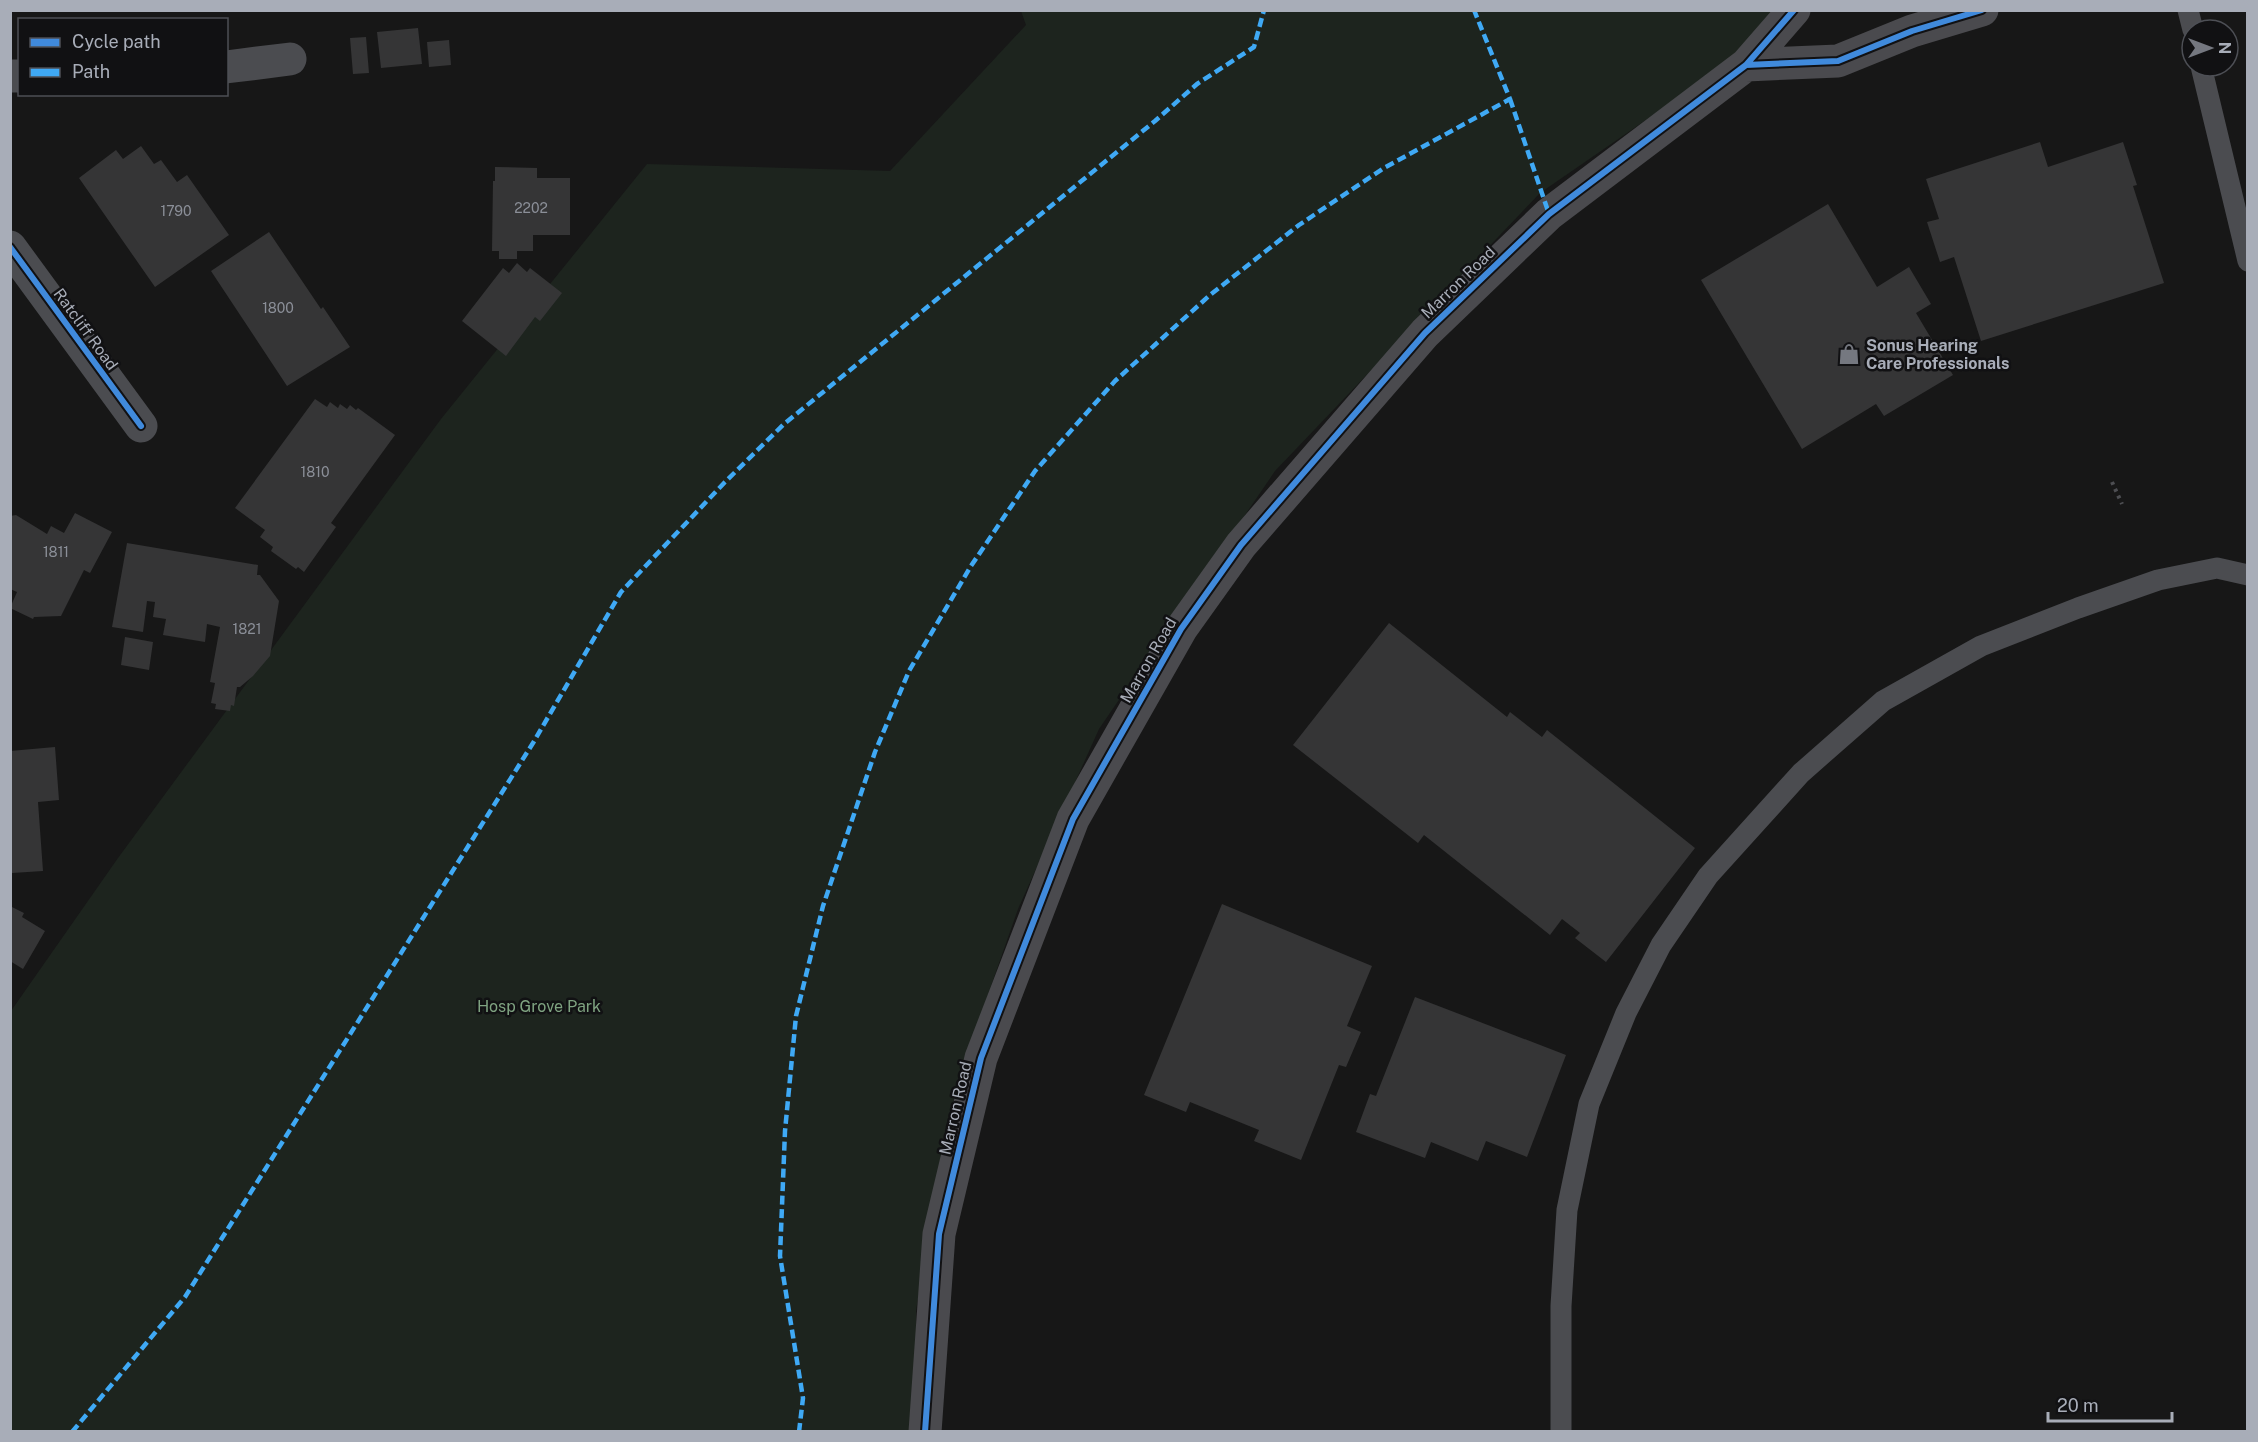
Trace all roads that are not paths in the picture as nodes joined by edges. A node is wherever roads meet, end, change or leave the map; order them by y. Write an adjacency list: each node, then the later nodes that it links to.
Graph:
1 (1794, 10): 4 (main road, Marron Road)
2 (1982, 10): 4 (main road)
3 (290, 59): 5 (street)
4 (1746, 65): 11 (main road, Marron Road)
5 (228, 67)
6 (2204, 78): 8 (lane)
7 (10, 248): 9 (street, Ratcliff Road)
8 (2247, 261)
9 (141, 426)
10 (2247, 575): 12 (lane)
11 (925, 1431)
12 (1561, 1431)

